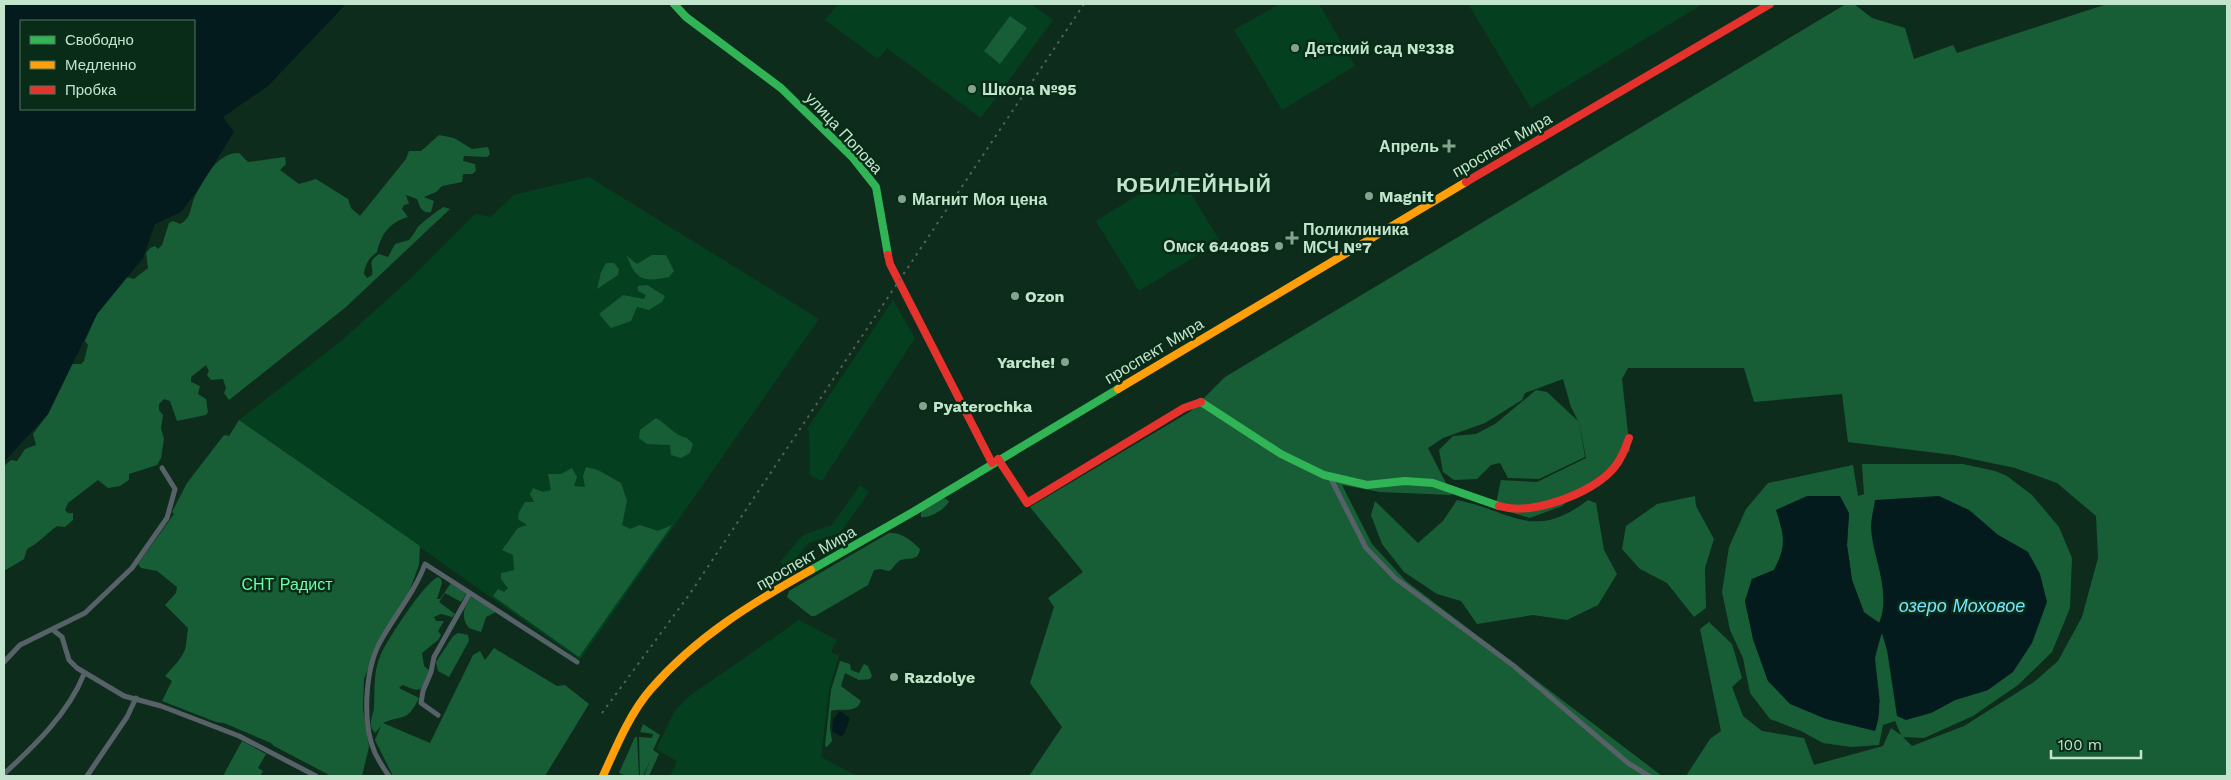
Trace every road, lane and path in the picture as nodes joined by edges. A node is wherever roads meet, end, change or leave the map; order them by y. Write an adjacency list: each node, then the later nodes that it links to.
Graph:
1 (674, 4): 4 (street, улица Попова)
2 (1770, 4): 4 (street, проспект Мира)
3 (1629, 438): 6 (street)
4 (995, 462): 6 (street, улица Попова); 18 (street, проспект Мира)
5 (162, 468): 8 (street)
6 (1330, 477): 19 (street)
7 (470, 593): 10 (street); 13 (street); 17 (street)
8 (54, 630): 9 (street); 11 (street)
9 (4, 662)
10 (577, 662)
11 (84, 674): 12 (street); 14 (street)
12 (136, 698): 15 (street); 16 (street)
13 (438, 715)
14 (4, 774)
15 (87, 776)
16 (316, 776)
17 (389, 776)
18 (603, 776)
19 (1649, 776)

